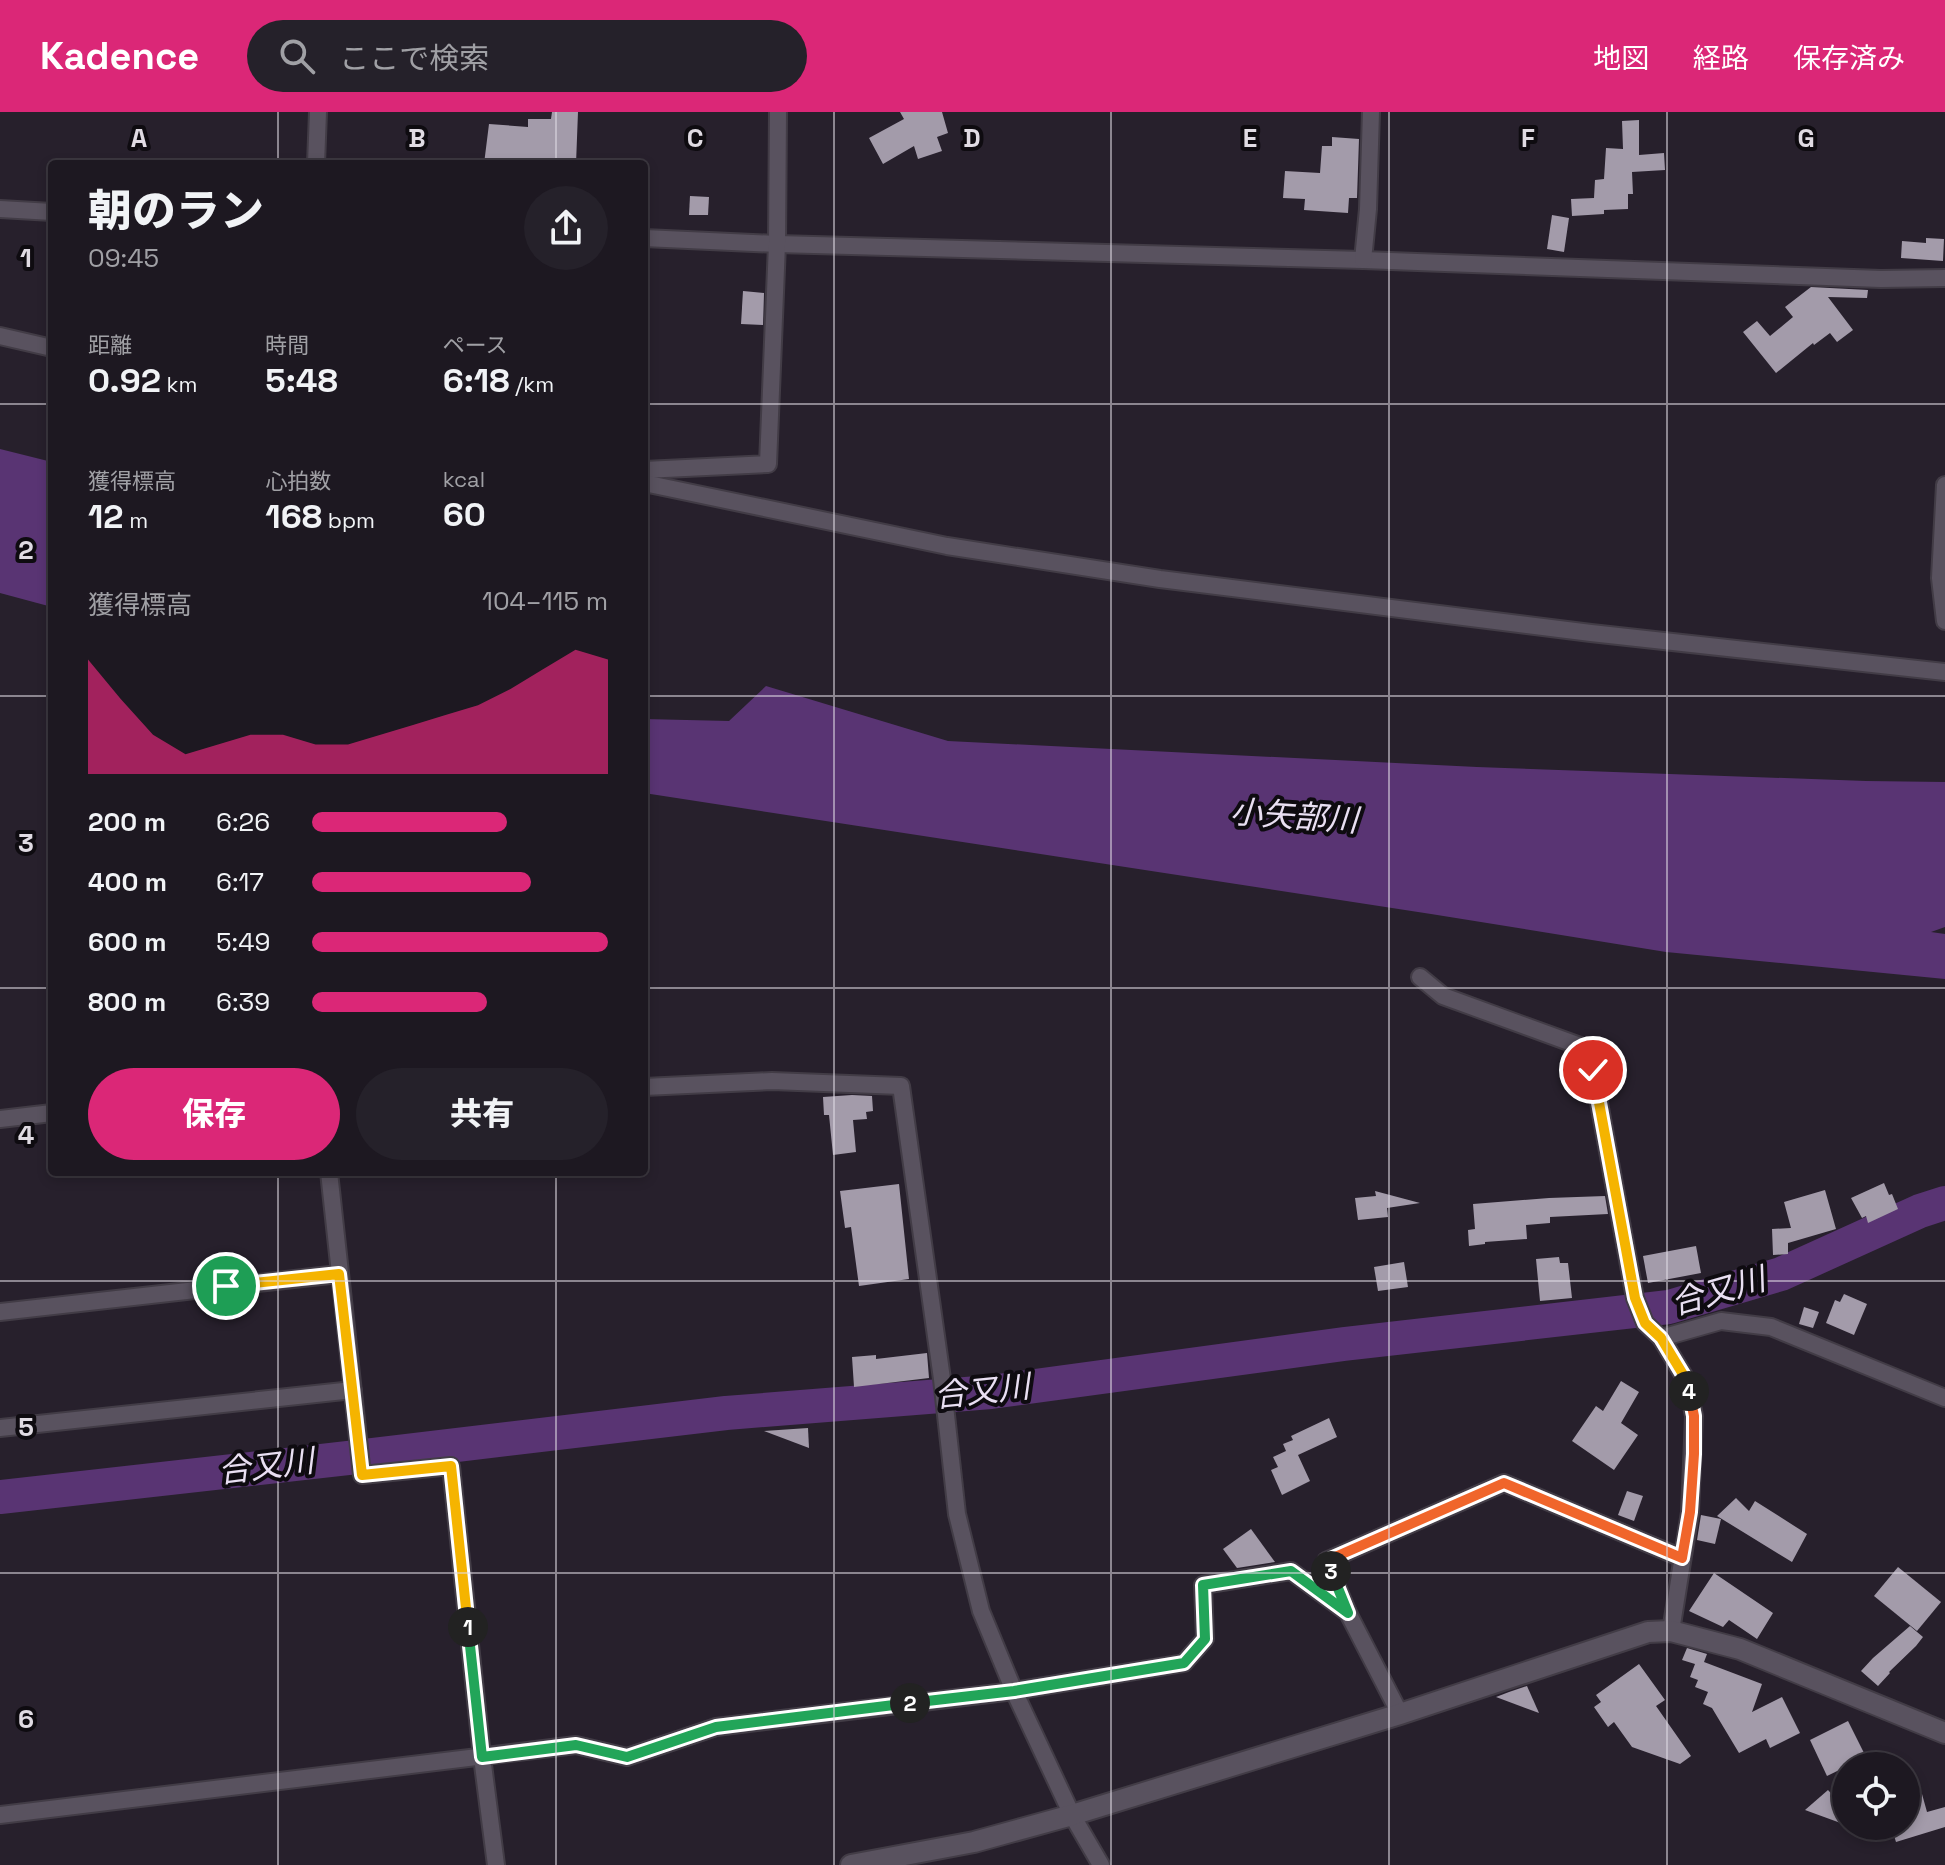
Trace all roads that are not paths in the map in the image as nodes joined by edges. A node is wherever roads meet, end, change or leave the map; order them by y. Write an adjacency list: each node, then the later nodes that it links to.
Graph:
1 (318, 112): 4 (street)
2 (778, 112): 8 (street)
3 (1371, 112): 9 (street)
4 (316, 160)
5 (0, 209): 6 (street)
6 (48, 212)
7 (648, 238): 8 (street)
8 (777, 244): 9 (street); 13 (street)
9 (1363, 260): 10 (street)
10 (1945, 278)
11 (0, 336): 12 (street)
12 (48, 347)
13 (648, 470)
14 (648, 484): 17 (street)
15 (1945, 485): 16 (street)
16 (1945, 621)
17 (1945, 672)
18 (1420, 977): 25 (street)
19 (648, 1087): 32 (street)
20 (48, 1113): 21 (street)
21 (0, 1119)
22 (329, 1176): 23 (street)
23 (339, 1274): 24 (street); 26 (street)
24 (0, 1312)
25 (1661, 1338): 27 (street); 29 (street)
26 (353, 1390): 28 (street); 35 (street)
27 (1945, 1398)
28 (0, 1428)
29 (1682, 1558): 30 (street); 31 (street)
30 (1348, 1613): 32 (street); 33 (street)
31 (1671, 1631): 33 (street); 34 (street)
32 (1014, 1691): 35 (street); 37 (street)
33 (1400, 1714): 37 (street)
34 (1945, 1733)
35 (482, 1757): 36 (street); 38 (street)
36 (0, 1815)
37 (1072, 1815): 39 (street); 40 (street)
38 (496, 1865)
39 (851, 1865)
40 (1101, 1865)

